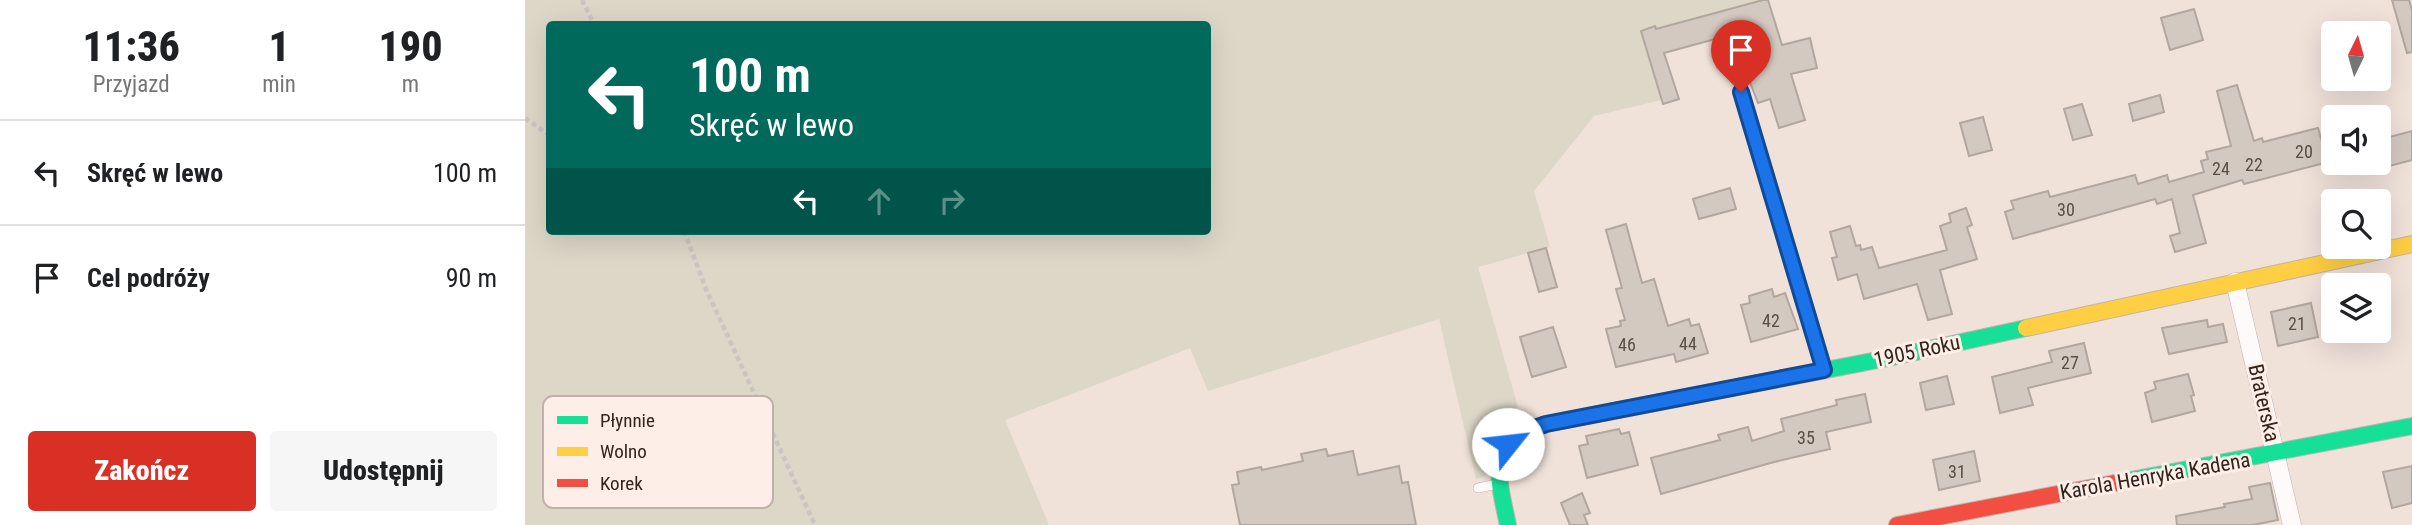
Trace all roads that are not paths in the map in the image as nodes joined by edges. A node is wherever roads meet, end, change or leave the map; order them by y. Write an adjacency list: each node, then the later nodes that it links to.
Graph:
1 (1741, 92): 4 (lane)
2 (2412, 244): 3 (street, 1905 Roku)
3 (2235, 282): 4 (street, 1905 Roku); 6 (street, Braterska)
4 (1824, 370): 7 (street, 1905 Roku)
5 (2412, 426): 6 (street, Karola Henryka Kadena)
6 (2275, 454): 10 (street, Karola Henryka Kadena); 11 (street, Braterska)
7 (1500, 484): 8 (lane); 9 (street, 1905 Roku)
8 (1478, 488)
9 (1509, 525)
10 (1897, 525)
11 (2292, 525)

